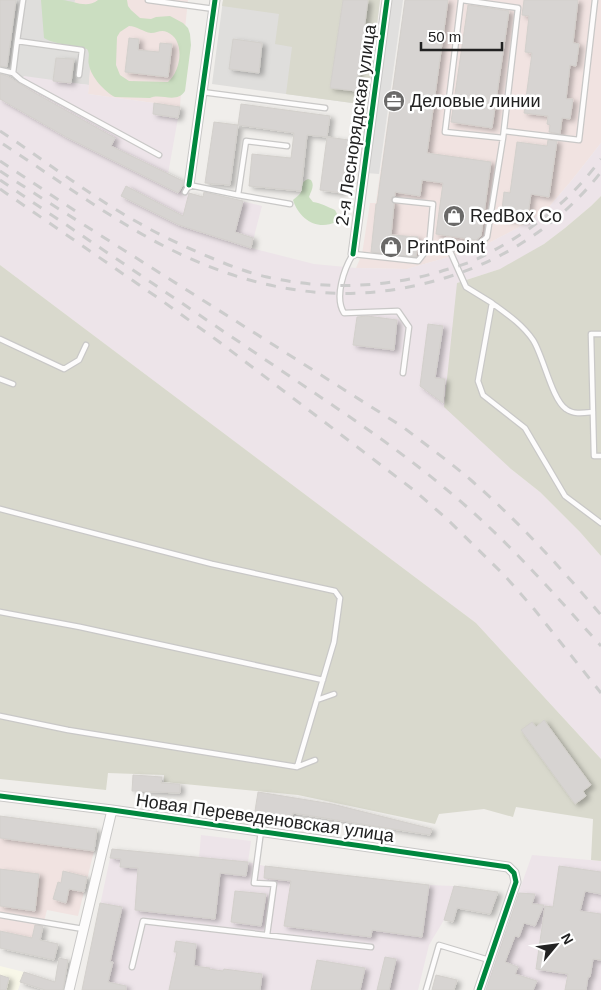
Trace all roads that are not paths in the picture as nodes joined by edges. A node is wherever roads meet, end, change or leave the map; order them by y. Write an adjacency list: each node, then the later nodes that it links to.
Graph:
1 (23, 0): 7 (lane)
2 (148, 0): 6 (lane)
3 (387, 0): 23 (street, 2-я Леснорядская улица)
4 (461, 0): 13 (lane); 14 (lane)
5 (595, 0): 13 (lane)
6 (214, 5): 11 (street)
7 (17, 41): 9 (lane); 10 (lane)
8 (0, 70): 9 (lane)
9 (13, 73): 16 (lane)
10 (79, 75)
11 (202, 92): 12 (lane); 17 (street)
12 (325, 108)
13 (504, 131): 14 (lane)
14 (503, 138): 22 (lane)
15 (287, 146): 18 (lane)
16 (159, 155)
17 (188, 189): 18 (lane)
18 (238, 194): 20 (lane)
19 (395, 200): 21 (lane)
20 (290, 204)
21 (429, 247): 22 (lane); 23 (lane)
22 (448, 249): 24 (lane)
23 (353, 254): 28 (lane)
24 (492, 303): 31 (lane); 34 (lane)
25 (601, 334): 31 (lane)
26 (0, 339): 27 (lane)
27 (86, 345)
28 (403, 373)
29 (0, 379): 30 (lane)
30 (13, 384)
31 (593, 412): 32 (lane)
32 (601, 456)
33 (0, 509): 36 (lane)
34 (601, 523)
35 (0, 612): 36 (lane)
36 (323, 680): 38 (lane)
37 (334, 694): 38 (lane)
38 (317, 700): 41 (lane)
39 (0, 716): 41 (lane)
40 (316, 760): 41 (lane)
41 (297, 767)
42 (0, 796): 43 (street, Новая Переведеновская улица)
43 (112, 810): 44 (street, Новая Переведеновская улица); 46 (street)
44 (261, 831): 47 (lane); 49 (street, Новая Переведеновская улица)
45 (0, 915): 46 (lane)
46 (83, 929): 51 (street)
47 (267, 935): 48 (lane); 50 (lane)
48 (371, 947)
49 (489, 960): 52 (lane); 53 (street)
50 (132, 967)
51 (69, 990)
52 (426, 990)
53 (479, 990)

